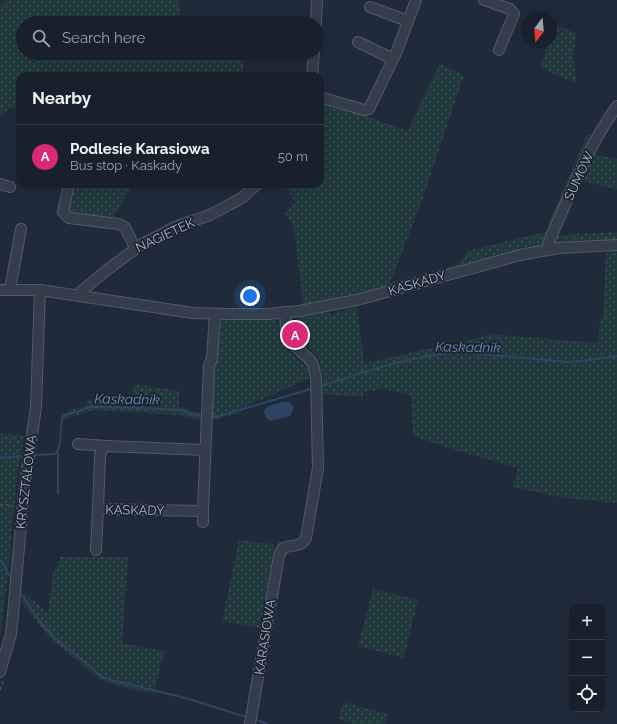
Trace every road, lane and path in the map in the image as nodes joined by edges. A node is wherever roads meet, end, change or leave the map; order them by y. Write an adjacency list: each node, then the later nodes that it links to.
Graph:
1 (317, 0): 5 (street)
2 (416, 0): 6 (street)
3 (484, 0): 8 (street)
4 (370, 7): 6 (street)
5 (316, 16)
6 (408, 21): 9 (street)
7 (358, 42): 9 (street)
8 (499, 50)
9 (393, 59): 12 (street)
10 (313, 60): 11 (street)
11 (312, 72)
12 (324, 98)
13 (617, 106): 19 (street, SUMÓW)
14 (68, 188): 18 (street)
15 (253, 188): 18 (street, NAGIETEK)
16 (21, 229): 20 (street)
17 (617, 245): 19 (street, KASKADY)
18 (135, 248): 22 (street, NAGIETEK)
19 (548, 250): 23 (street, KASKADY)
20 (5, 289): 21 (street, KASKADY)
21 (40, 290): 22 (street, KASKADY); 34 (street, KRYSZTAŁOWA)
22 (78, 294): 24 (street, KASKADY)
23 (285, 312): 24 (street, KASKADY); 35 (street, KARASIOWA)
24 (215, 314): 27 (street)
25 (78, 444): 26 (street)
26 (106, 446): 27 (street); 30 (street, KASKADY)
27 (205, 450): 31 (street)
28 (0, 504): 29 (path)
29 (18, 506)
30 (98, 510): 31 (street, KASKADY); 33 (street)
31 (203, 511): 32 (street)
32 (203, 522)
33 (96, 550)
34 (0, 672)
35 (250, 724)

